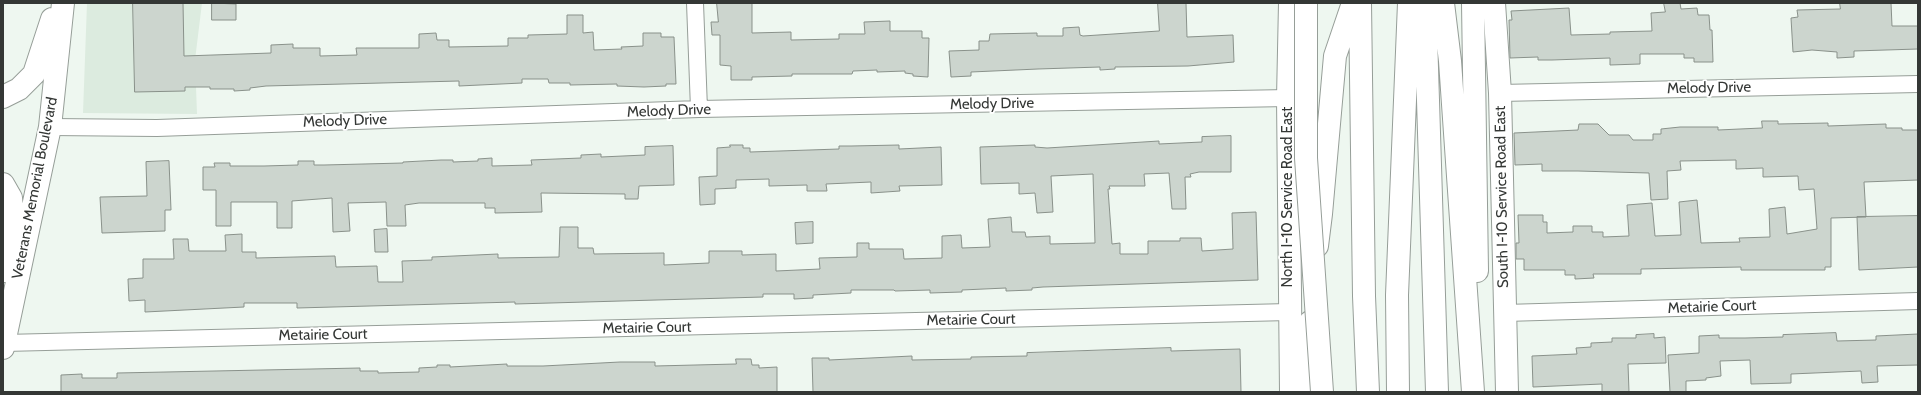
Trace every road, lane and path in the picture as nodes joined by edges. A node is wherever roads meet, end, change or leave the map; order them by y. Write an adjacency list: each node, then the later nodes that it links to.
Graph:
1 (57, 3): 15 (main road)
2 (63, 3): 18 (main road, Veterans Memorial Boulevard)
3 (695, 3): 17 (street)
4 (1290, 3): 16 (main road, North I-10 Service Road East)
5 (1306, 3): 27 (main road, bridge)
6 (1353, 3): 26 (main road)
7 (1360, 3): 28 (main road)
8 (1409, 3): 29 (main road)
9 (1425, 3): 30 (main road)
10 (1442, 3): 31 (main road)
11 (1473, 3): 32 (main road)
12 (1494, 3): 14 (main road, South I-10 Service Road East)
13 (1918, 84): 14 (street, Melody Drive)
14 (1500, 93): 23 (main road, South I-10 Service Road East)
15 (3, 96)
16 (1288, 98): 17 (street, Melody Drive); 22 (main road, North I-10 Service Road East)
17 (699, 109): 18 (street, Melody Drive)
18 (50, 127): 24 (main road, Veterans Memorial Boulevard)
19 (3, 184): 20 (main road)
20 (3, 271)
21 (1918, 300): 23 (street, Metairie Court)
22 (1289, 312): 24 (street, Metairie Court); 25 (main road, North I-10 Service Road East)
23 (1505, 313): 33 (main road, South I-10 Service Road East)
24 (3, 344)
25 (1291, 392)
26 (1307, 392)
27 (1322, 392)
28 (1368, 392)
29 (1398, 392)
30 (1437, 392)
31 (1473, 392)
32 (1477, 392)
33 (1507, 392)

